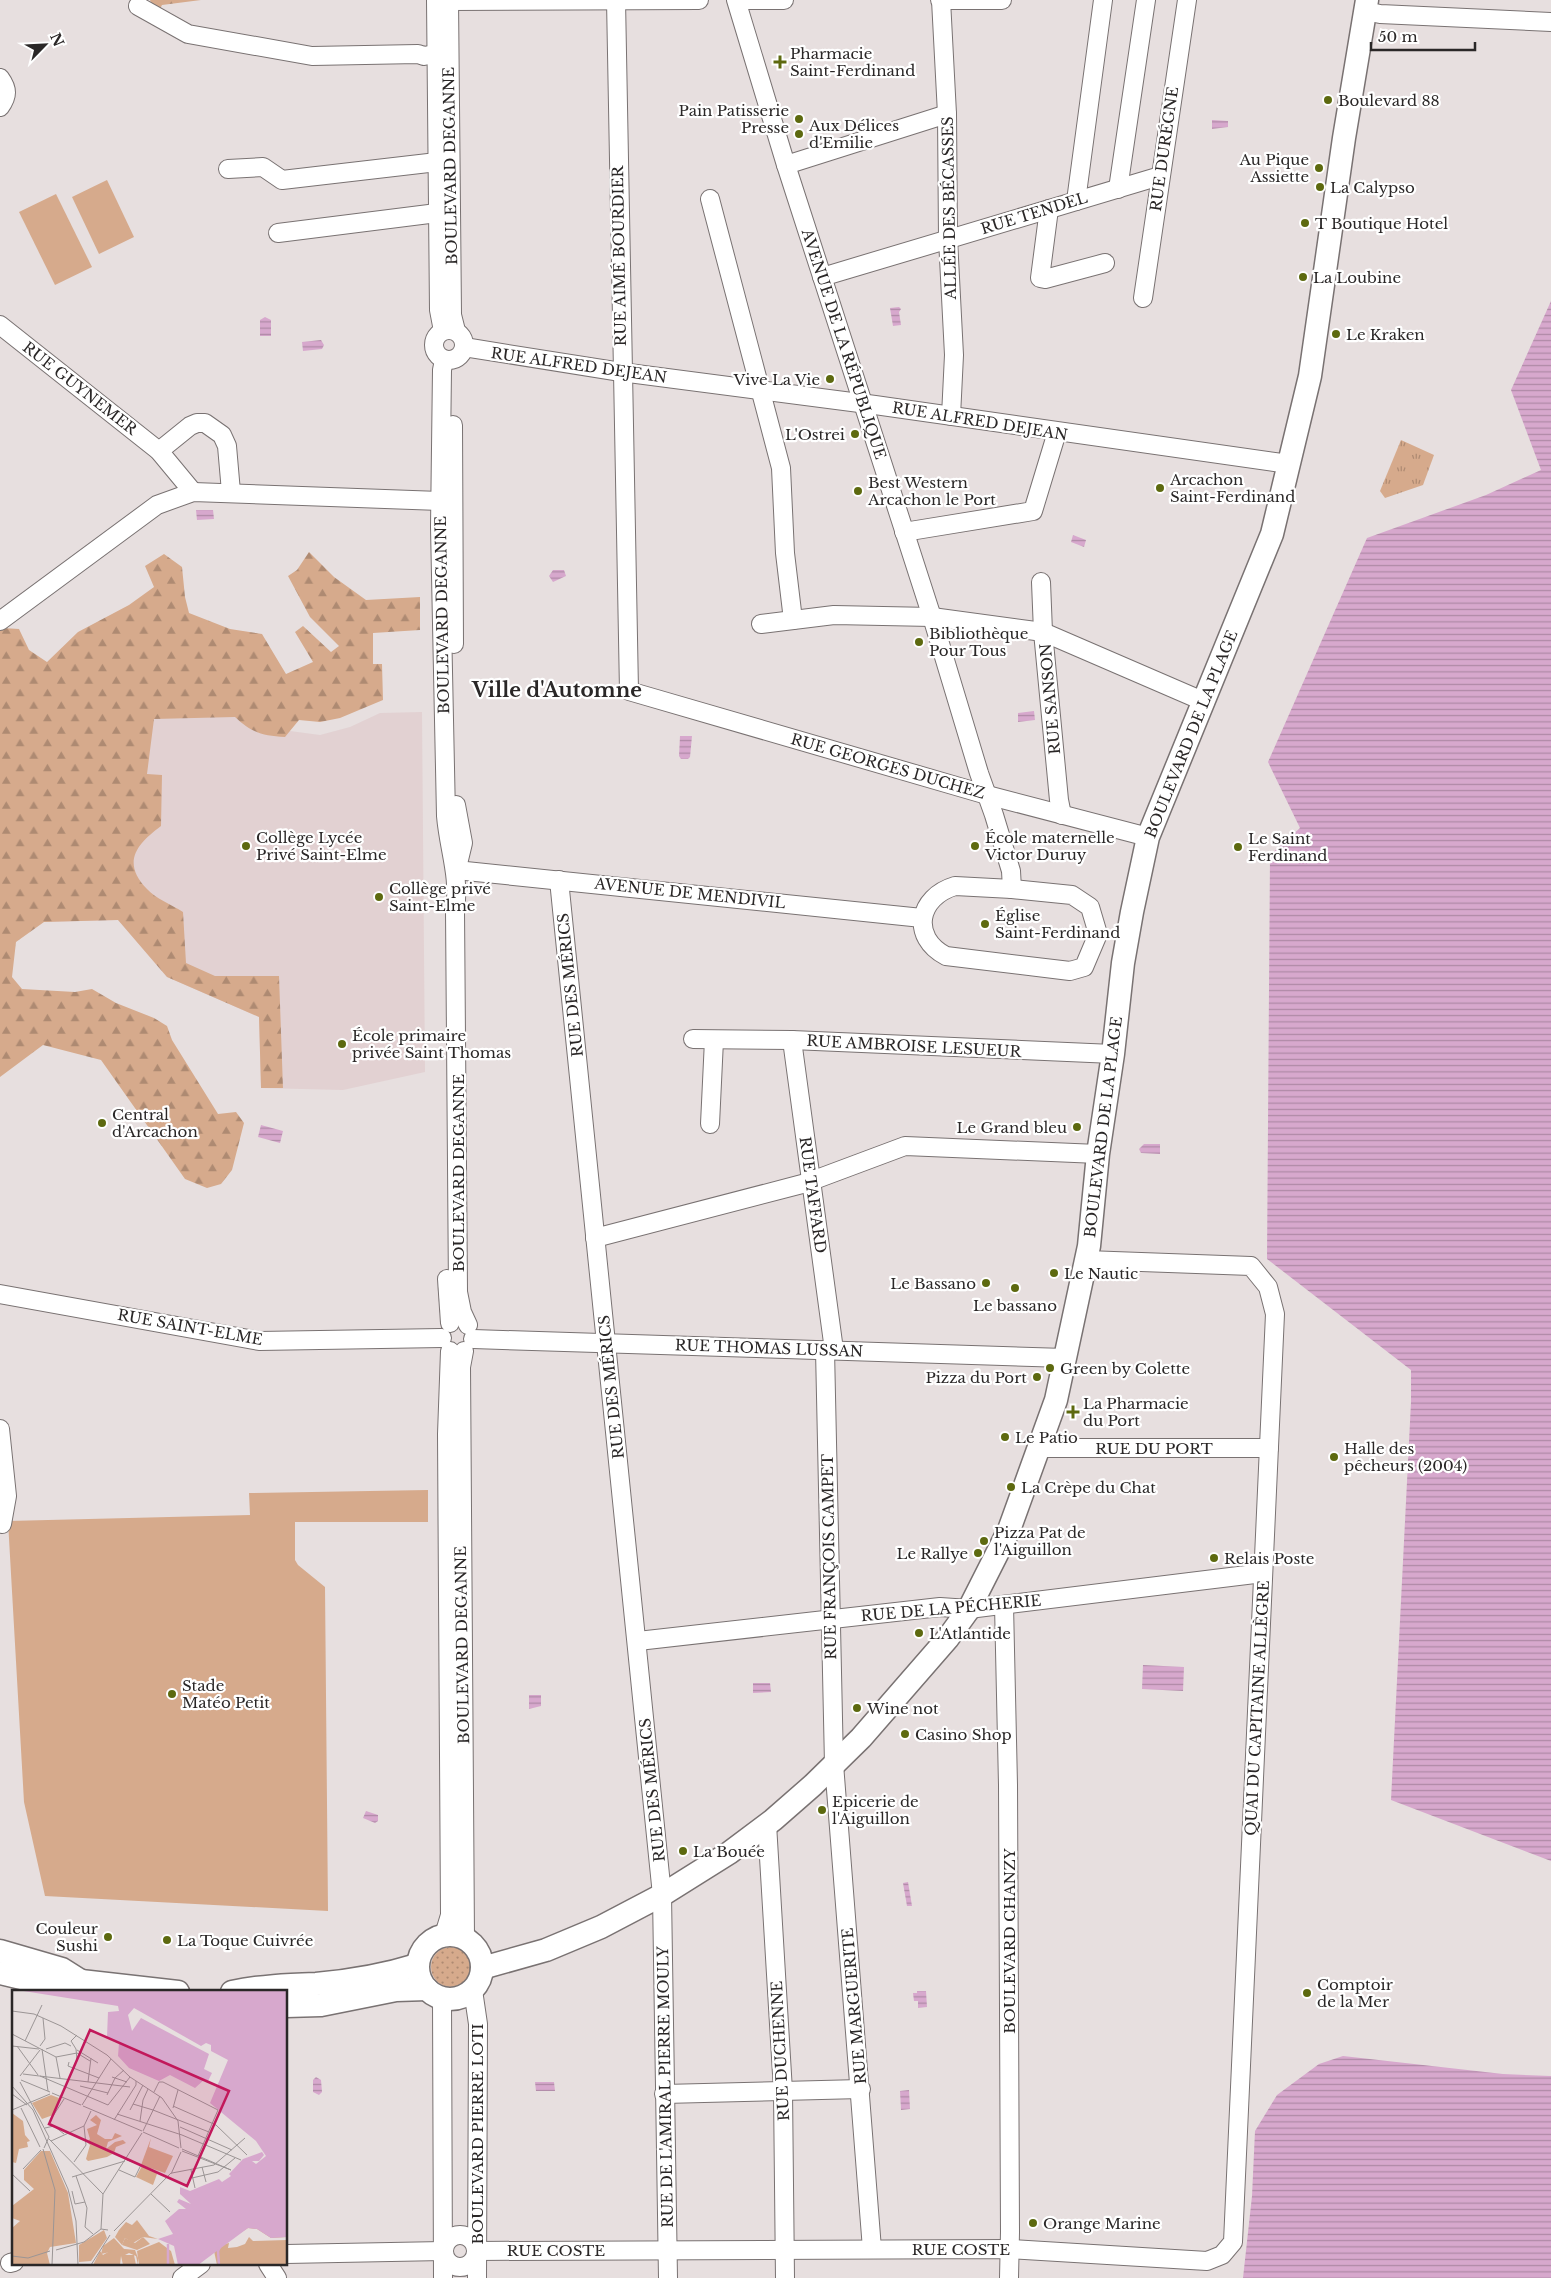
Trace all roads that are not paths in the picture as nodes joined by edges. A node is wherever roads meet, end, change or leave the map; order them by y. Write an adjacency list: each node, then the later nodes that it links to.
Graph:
1 (445, 0): 2 (street); 15 (street, BOULEVARD DEGANNE); 34 (street, BOULEVARD DEGANNE)
2 (616, 0): 3 (street); 36 (street, RUE AIMÉ BOURDIER)
3 (699, 0)
4 (736, 0): 20 (street, AVENUE DE LA RÉPUBLIQUE)
5 (742, 0): 6 (street)
6 (784, 0)
7 (940, 0): 8 (street); 18 (street, ALLÉE DES BÉCASSES)
8 (1002, 0)
9 (1103, 0): 25 (street)
10 (1146, 0): 23 (street)
11 (1186, 0): 22 (street, RUE DURÉGNE)
12 (138, 6): 15 (street)
13 (1366, 6): 14 (street); 42 (main road, BOULEVARD DE LA PLAGE)
14 (1551, 22)
15 (435, 54): 19 (street, BOULEVARD DEGANNE)
16 (0, 78): 17 (street)
17 (0, 107)
18 (947, 114): 20 (street); 29 (street, ALLÉE DES BÉCASSES)
19 (437, 162): 21 (street); 27 (street, BOULEVARD DEGANNE)
20 (786, 165): 31 (street, AVENUE DE LA RÉPUBLIQUE)
21 (228, 169)
22 (1160, 176): 23 (street, RUE TENDEL); 32 (street, RUE DURÉGNE)
23 (1118, 188): 25 (street, RUE TENDEL)
24 (710, 199): 37 (street)
25 (1076, 201): 26 (street, RUE TENDEL)
26 (1049, 209): 29 (street, RUE TENDEL); 30 (street)
27 (437, 213): 28 (street); 34 (street, BOULEVARD DEGANNE)
28 (278, 233)
29 (948, 239): 31 (street, RUE TENDEL); 39 (street, ALLÉE DES BÉCASSES)
30 (1105, 263)
31 (822, 277): 38 (street, AVENUE DE LA RÉPUBLIQUE)
32 (1143, 298)
33 (0, 325): 41 (street, RUE GUYNEMER)
34 (449, 331): 35 (street); 35 (street)
35 (454, 356): 36 (street, RUE ALFRED DEJEAN); 45 (street, BOULEVARD DEGANNE); 58 (street, BOULEVARD DEGANNE)
36 (621, 372): 37 (street, RUE ALFRED DEJEAN); 53 (street, RUE AIMÉ BOURDIER)
37 (760, 390): 38 (street, RUE ALFRED DEJEAN); 49 (street)
38 (863, 405): 39 (street, RUE ALFRED DEJEAN); 46 (street, AVENUE DE LA RÉPUBLIQUE)
39 (951, 416): 40 (street, RUE ALFRED DEJEAN)
40 (1057, 432): 42 (street, RUE ALFRED DEJEAN); 46 (street)
41 (159, 451): 43 (street, RUE GUYNEMER); 44 (street)
42 (1288, 464): 54 (main road, BOULEVARD DE LA PLAGE)
43 (193, 492): 44 (street); 50 (street)
44 (231, 492): 45 (street)
45 (440, 501): 58 (street, BOULEVARD DEGANNE)
46 (904, 532): 48 (street, AVENUE DE LA RÉPUBLIQUE)
47 (1041, 582): 52 (street, RUE SANSON)
48 (932, 617): 49 (street); 52 (street); 55 (street, AVENUE DE LA RÉPUBLIQUE)
49 (793, 620): 51 (street)
50 (0, 621)
51 (761, 624)
52 (1043, 632): 54 (street); 56 (street, RUE SANSON)
53 (628, 691): 55 (street, RUE GEORGES DUCHEZ)
54 (1205, 702): 57 (main road, BOULEVARD DE LA PLAGE)
55 (987, 795): 56 (street, RUE GEORGES DUCHEZ); 60 (street, AVENUE DE LA RÉPUBLIQUE)
56 (1062, 815): 57 (street, RUE GEORGES DUCHEZ)
57 (1148, 837): 63 (main road, BOULEVARD DE LA PLAGE)
58 (456, 870): 59 (street, AVENUE DE MENDIVIL); 74 (street, BOULEVARD DEGANNE)
59 (559, 880): 61 (street, AVENUE DE MENDIVIL); 71 (street, RUE DES MÉRICS)
60 (1012, 889): 61 (street); 62 (street)
61 (922, 918): 62 (street)
62 (1098, 934): 63 (street)
63 (1127, 937): 67 (main road, BOULEVARD DE LA PLAGE)
64 (693, 1038): 65 (street, RUE AMBROISE LESUEUR)
65 (714, 1040): 66 (street, RUE AMBROISE LESUEUR); 68 (street)
66 (792, 1040): 67 (street, RUE AMBROISE LESUEUR); 70 (street, RUE TAFFARD)
67 (1113, 1054): 69 (main road, BOULEVARD DE LA PLAGE)
68 (710, 1124)
69 (1098, 1154): 70 (street); 72 (main road, BOULEVARD DE LA PLAGE)
70 (811, 1180): 71 (street); 76 (street, RUE TAFFARD)
71 (595, 1238): 75 (street, RUE DES MÉRICS)
72 (1086, 1260): 77 (main road, BOULEVARD DE LA PLAGE); 80 (street, QUAI DU CAPITAINE ALLÈGRE)
73 (0, 1294): 74 (street, RUE SAINT-ELME)
74 (458, 1338): 75 (street, RUE THOMAS LUSSAN); 90 (street, BOULEVARD DEGANNE)
75 (606, 1343): 76 (street, RUE THOMAS LUSSAN); 86 (street, RUE DES MÉRICS)
76 (829, 1350): 77 (street, RUE THOMAS LUSSAN); 85 (street, RUE FRANÇOIS CAMPET)
77 (1065, 1358): 79 (main road, BOULEVARD DE LA PLAGE)
78 (0, 1428): 81 (street)
79 (1039, 1448): 80 (street, RUE DU PORT); 84 (main road, BOULEVARD DE LA PLAGE)
80 (1269, 1448): 82 (street, QUAI DU CAPITAINE ALLÈGRE)
81 (0, 1523)
82 (1263, 1573): 83 (street, RUE DE LA PÉCHERIE); 101 (street, QUAI DU CAPITAINE ALLÈGRE)
83 (1004, 1605): 84 (street, RUE DE LA PÉCHERIE); 107 (street, BOULEVARD CHANZY)
84 (970, 1609): 85 (street, RUE DE LA PÉCHERIE); 87 (main road, BOULEVARD DE LA PLAGE)
85 (830, 1620): 86 (street, RUE DE LA PÉCHERIE); 87 (street, RUE FRANÇOIS CAMPET)
86 (638, 1641): 89 (street, RUE DES MÉRICS)
87 (834, 1764): 88 (main road, BOULEVARD DE LA PLAGE); 102 (street, RUE MARGUERITE)
88 (767, 1824): 89 (main road, BOULEVARD DE LA PLAGE); 103 (street, RUE DUCHENNE)
89 (662, 1895): 93 (main road, BOULEVARD DE LA PLAGE); 104 (street, RUE DE L'AMIRAL PIERRE MOULY)
90 (455, 1937): 92 (main road); 93 (main road)
91 (0, 1951): 95 (main road)
92 (417, 1965): 97 (main road); 99 (main road)
93 (482, 1968): 98 (main road)
94 (0, 1973): 95 (main road)
95 (82, 1986): 96 (main road)
96 (146, 1990)
97 (241, 1990)
98 (473, 1990): 99 (main road); 110 (street, BOULEVARD PIERRE LOTI)
99 (434, 1994): 100 (main road); 109 (street)
100 (288, 2006)
101 (1242, 2038): 107 (street, RUE COSTE)
102 (861, 2089): 103 (street); 106 (street, RUE MARGUERITE)
103 (782, 2091): 104 (street); 105 (street, RUE DUCHENNE)
104 (664, 2094): 108 (street, RUE DE L'AMIRAL PIERRE MOULY)
105 (786, 2249): 106 (street, RUE COSTE); 108 (street, RUE COSTE); 119 (street, RUE DUCHENNE)
106 (872, 2249): 107 (street, RUE COSTE)
107 (1010, 2249): 120 (street, BOULEVARD CHANZY)
108 (668, 2250): 110 (street, RUE COSTE); 118 (street, RUE DE L'AMIRAL PIERRE MOULY)
109 (443, 2251): 110 (street); 111 (street); 116 (street)
110 (476, 2251): 117 (street, BOULEVARD PIERRE LOTI)
111 (288, 2254)
112 (198, 2266): 114 (street)
113 (269, 2266): 115 (street)
114 (182, 2278)
115 (277, 2278)
116 (444, 2278)
117 (477, 2278)
118 (668, 2278)
119 (785, 2278)
120 (1009, 2278)

